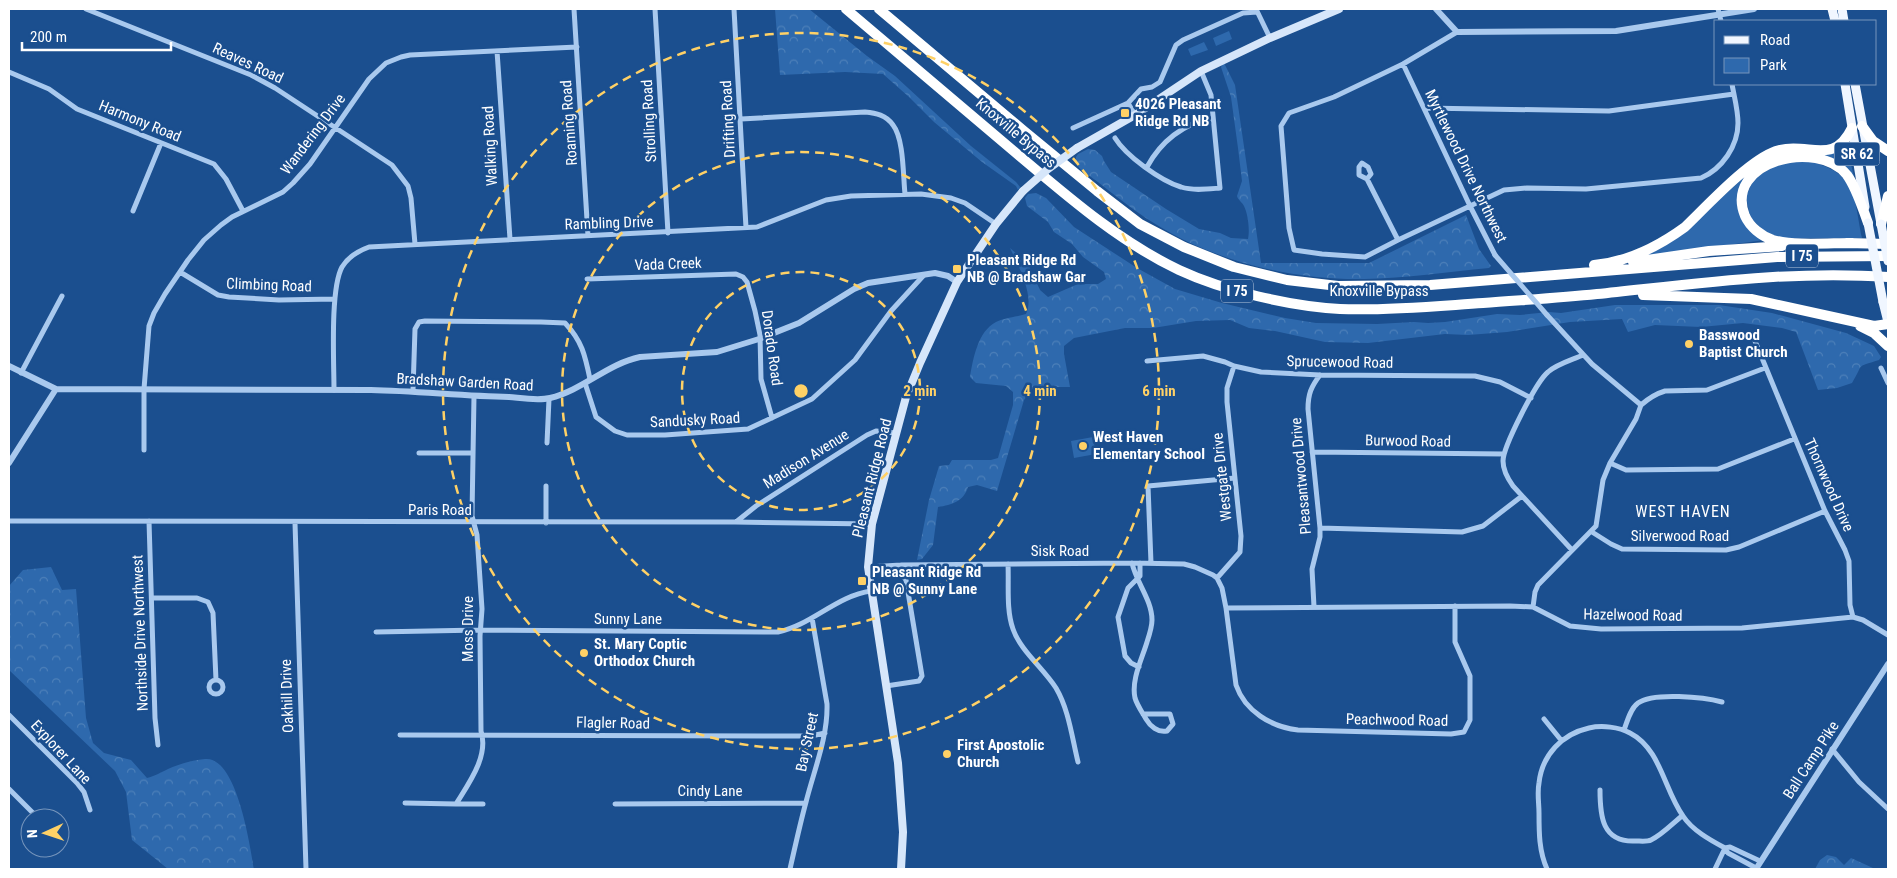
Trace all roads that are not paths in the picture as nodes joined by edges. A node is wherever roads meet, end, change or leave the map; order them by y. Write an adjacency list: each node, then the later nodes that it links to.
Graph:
1 (86, 9): 29 (street, Reaves Road)
2 (574, 9): 14 (street, Roaming Road)
3 (655, 9): 45 (street, Strolling Road)
4 (734, 9): 27 (street, Drifting Road)
5 (846, 9): 62 (highway, Knoxville Bypass / I 75)
6 (879, 9): 57 (highway, Knoxville Bypass / I 75)
7 (1339, 9): 13 (main road, Pleasant Ridge Road)
8 (1436, 9): 12 (street)
9 (1754, 9): 11 (street)
10 (1257, 10): 13 (street); 23 (street)
11 (1720, 15): 12 (street)
12 (1457, 32): 16 (street)
13 (1270, 38): 17 (main road, Pleasant Ridge Road)
14 (576, 47): 15 (street, Wandering Drive); 46 (street, Roaming Road)
15 (497, 51): 29 (street, Wandering Drive); 47 (street, Walking Road)
16 (1403, 64): 24 (street, Myrtlewood Drive Northwest); 48 (street)
17 (1201, 71): 25 (main road, Pleasant Ridge Road); 26 (street)
18 (9, 72): 32 (street, Harmony Road)
19 (1732, 85): 22 (street)
20 (1845, 85): 28 (main road, SR 62)
21 (1855, 85): 28 (main road, SR 62)
22 (1734, 94): 24 (street); 38 (street)
23 (1128, 103): 25 (street); 30 (street)
24 (1424, 108): 38 (street, Myrtlewood Drive Northwest)
25 (1135, 115): 41 (main road, Pleasant Ridge Road, bridge)
26 (1213, 117): 34 (street); 34 (street)
27 (741, 119): 36 (street); 44 (street, Drifting Road)
28 (1857, 127): 33 (highway); 42 (main road, SR 62); 43 (main road, SR 62); 54 (highway)
29 (335, 128): 40 (street, Wandering Drive); 50 (street, Reaves Road)
30 (1073, 128)
31 (1115, 138): 34 (street)
32 (161, 143): 39 (street); 40 (street, Harmony Road)
33 (1888, 151)
34 (1147, 167)
35 (1368, 179): 48 (street)
36 (905, 194): 41 (street, Rambling Drive); 44 (street, Rambling Drive)
37 (1888, 196): 43 (highway)
38 (1470, 206): 48 (street); 70 (street, Myrtlewood Drive Northwest, bridge)
39 (133, 211)
40 (243, 211): 55 (street, Wandering Drive)
41 (996, 224): 61 (main road, Pleasant Ridge Road)
42 (1868, 224): 49 (highway); 66 (main road, SR 62, bridge)
43 (1881, 224): 53 (main road, SR 62, bridge)
44 (746, 228): 45 (street, Rambling Drive)
45 (668, 233): 46 (street, Rambling Drive)
46 (588, 236): 47 (street, Rambling Drive)
47 (510, 240): 50 (street, Rambling Drive)
48 (1398, 240)
49 (1852, 243): 51 (highway); 54 (highway)
50 (415, 244): 64 (street, Rambling Drive)
51 (1888, 244)
52 (1888, 256): 57 (highway, Knoxville Bypass / I 75)
53 (1888, 261)
54 (1601, 264): 57 (highway)
55 (180, 272): 64 (street, Climbing Road); 81 (street, Wandering Drive)
56 (924, 274): 61 (street, Bradshaw Garden Road); 67 (street, Bradshaw Garden Road); 88 (street, Sandusky Road)
57 (1545, 275)
58 (1888, 277): 62 (highway, Knoxville Bypass / I 75)
59 (587, 279): 60 (street, Vada Creek)
60 (746, 282): 67 (street, Dorado Road)
61 (957, 282): 89 (main road, Pleasant Ridge Road)
62 (1594, 294): 65 (highway)
63 (62, 296): 76 (street)
64 (335, 298): 82 (street, Rambling Drive)
65 (1843, 319): 66 (highway); 69 (highway)
66 (1888, 323)
67 (759, 339): 78 (street, Bradshaw Garden Road); 88 (street, Dorado Road)
68 (1755, 341): 74 (street, Thornwood Drive)
69 (1888, 346)
70 (1583, 355): 85 (street); 87 (street, Myrtlewood Drive Northwest)
71 (1147, 361): 73 (street, Sprucewood Road)
72 (9, 366): 76 (street, Bradshaw Garden Road)
73 (1234, 366): 77 (street, Sprucewood Road); 99 (street, Westgate Drive)
74 (1765, 368): 87 (street); 90 (street, Thornwood Drive)
75 (1881, 368): 79 (street)
76 (21, 372): 80 (street, Bradshaw Garden Road)
77 (1320, 375): 85 (street, Sprucewood Road); 93 (street, Pleasantwood Drive)
78 (588, 381): 83 (street, Sandusky Road); 86 (street, Bradshaw Garden Road); 88 (street, Sandusky Road)
79 (1888, 383)
80 (56, 389): 81 (street, Bradshaw Garden Road); 97 (street)
81 (144, 389): 82 (street, Bradshaw Garden Road); 92 (street, Wandering Drive)
82 (334, 390): 83 (street, Bradshaw Garden Road)
83 (413, 390): 84 (street, Bradshaw Garden Road)
84 (474, 396): 86 (street, Bradshaw Garden Road); 95 (street, Moss Drive)
85 (1531, 398): 96 (street)
86 (549, 399): 91 (street)
87 (1641, 405): 98 (street)
88 (772, 418)
89 (896, 433): 106 (street, Madison Avenue); 109 (main road, Pleasant Ridge Road)
90 (1794, 438): 98 (street); 102 (street, Thornwood Drive)
91 (548, 443)
92 (144, 450)
93 (1312, 452): 96 (street, Burwood Road); 110 (street, Pleasantwood Drive)
94 (420, 453): 95 (street)
95 (473, 453): 105 (street, Moss Drive)
96 (1504, 454): 101 (street)
97 (9, 463)
98 (1610, 463): 111 (street)
99 (1235, 478): 115 (street); 119 (street, Westgate Drive)
100 (546, 486): 108 (street)
101 (1522, 496): 110 (street); 112 (street)
102 (1825, 511): 111 (street, Silverwood Road); 127 (street, Thornwood Drive)
103 (9, 521): 104 (street, Paris Road)
104 (149, 521): 107 (street, Paris Road); 122 (street, Northside Drive Northwest)
105 (475, 522): 107 (street, Paris Road); 108 (street, Paris Road); 129 (street, Moss Drive)
106 (735, 522): 108 (street, Paris Road); 109 (street, Paris Road)
107 (295, 523): 161 (street, Oakhill Drive)
108 (546, 523)
109 (872, 524): 118 (main road, Pleasant Ridge Road)
110 (1320, 528): 124 (street, Pleasantwood Drive)
111 (1592, 532): 112 (street)
112 (1572, 550): 125 (street)
113 (1132, 563): 114 (street, Sisk Road); 116 (street, Sisk Road); 120 (street)
114 (1140, 563): 115 (street, Sisk Road); 120 (street)
115 (1152, 563): 119 (street, Sisk Road)
116 (1008, 564): 117 (street, Sisk Road); 147 (street)
117 (902, 565): 118 (street, Sisk Road); 135 (street)
118 (868, 567): 121 (main road, Pleasant Ridge Road)
119 (1217, 578): 126 (street)
120 (1138, 579): 133 (street); 133 (street)
121 (871, 591): 128 (street, Sunny Lane); 135 (main road, Pleasant Ridge Road)
122 (152, 598): 134 (street); 145 (street, Northside Drive Northwest)
123 (1454, 606): 124 (street, Hazelwood Road); 125 (street, Hazelwood Road); 126 (street, Peachwood Road)
124 (1314, 607): 126 (street, Hazelwood Road)
125 (1533, 607): 127 (street, Hazelwood Road)
126 (1226, 608)
127 (1853, 617): 131 (street)
128 (812, 618): 129 (street, Sunny Lane); 141 (street, Bay Street)
129 (480, 630): 130 (street, Sunny Lane); 143 (street, Moss Drive)
130 (376, 632)
131 (1888, 635)
132 (1888, 664): 146 (street, Ball Camp Pike)
133 (1139, 667): 137 (street)
134 (216, 680)
135 (886, 686): 163 (main road, Pleasant Ridge Road)
136 (1722, 702): 140 (street)
137 (1143, 714): 137 (street)
138 (9, 715): 157 (street, Explorer Lane)
139 (1544, 719): 144 (street)
140 (1624, 730): 144 (street); 158 (street)
141 (825, 733): 143 (street, Flagler Road); 154 (street, Bay Street)
142 (400, 735): 143 (street, Flagler Road)
143 (483, 736): 151 (street, Moss Drive)
144 (1561, 740): 164 (street)
145 (158, 745)
146 (1832, 749): 156 (street); 160 (street, Ball Camp Pike)
147 (1078, 762)
148 (9, 789): 155 (street)
149 (1600, 790): 158 (street)
150 (405, 804): 151 (street)
151 (456, 804): 152 (street)
152 (483, 804)
153 (615, 804): 154 (street, Cindy Lane)
154 (805, 804): 162 (street, Bay Street)
155 (28, 808)
156 (1888, 809)
157 (90, 810)
158 (1682, 816): 159 (street)
159 (1725, 848): 160 (street); 165 (street); 166 (street)
160 (1760, 861): 166 (street, Ball Camp Pike)
161 (306, 869)
162 (790, 869)
163 (901, 869)
164 (1547, 869)
165 (1715, 869)
166 (1756, 869)

